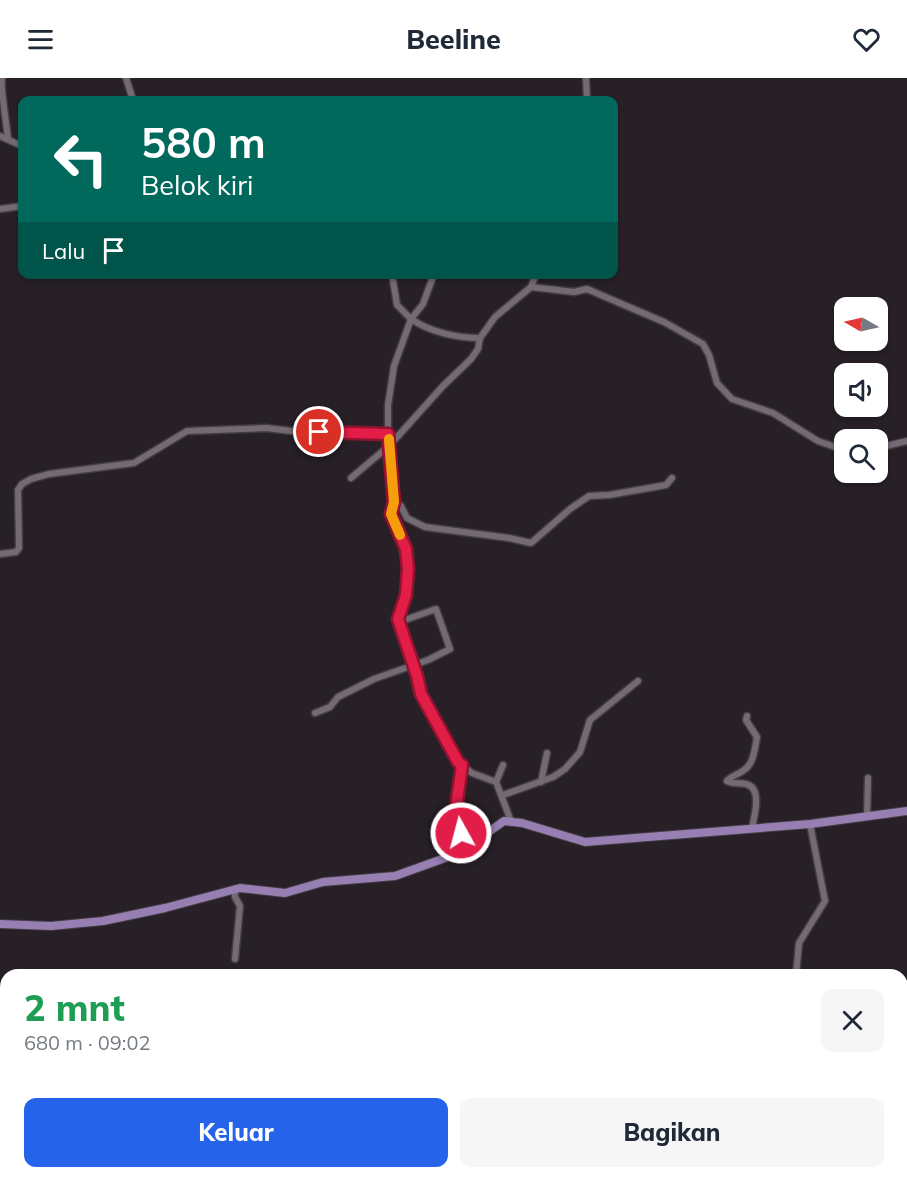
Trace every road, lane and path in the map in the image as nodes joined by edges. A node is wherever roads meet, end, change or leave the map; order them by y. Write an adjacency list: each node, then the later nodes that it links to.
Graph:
1 (3, 78): 7 (street)
2 (126, 78): 4 (street)
3 (586, 78): 5 (street)
4 (132, 96)
5 (587, 96)
6 (0, 136): 7 (street)
7 (8, 140): 8 (street)
8 (18, 144)
9 (18, 207): 10 (street)
10 (0, 209)
11 (393, 279): 15 (street)
12 (432, 279): 15 (street)
13 (534, 279): 14 (street)
14 (531, 286): 16 (street); 21 (street)
15 (411, 318): 16 (street); 17 (street)
16 (480, 338): 19 (street)
17 (388, 434): 19 (street); 25 (street)
18 (907, 441): 20 (street)
19 (390, 445): 22 (street); 24 (street)
20 (888, 446)
21 (834, 447)
22 (351, 478)
23 (672, 478): 24 (street)
24 (394, 502): 26 (street)
25 (0, 554)
26 (399, 622): 27 (street); 27 (street)
27 (413, 665): 29 (street); 32 (street)
28 (638, 681): 36 (street)
29 (315, 712)
30 (747, 716): 42 (street)
31 (547, 753): 36 (street)
32 (462, 765): 35 (street); 43 (street)
33 (503, 765): 35 (street)
34 (868, 778): 39 (street)
35 (496, 782): 37 (street)
36 (541, 782): 37 (street)
37 (503, 795): 40 (street)
38 (907, 811): 39 (main road)
39 (867, 816): 41 (main road)
40 (511, 821): 42 (main road); 43 (main road)
41 (810, 824): 42 (main road); 47 (street)
42 (752, 828)
43 (468, 848): 44 (main road)
44 (235, 889): 45 (main road); 46 (street)
45 (0, 924)
46 (235, 959)
47 (797, 969)

